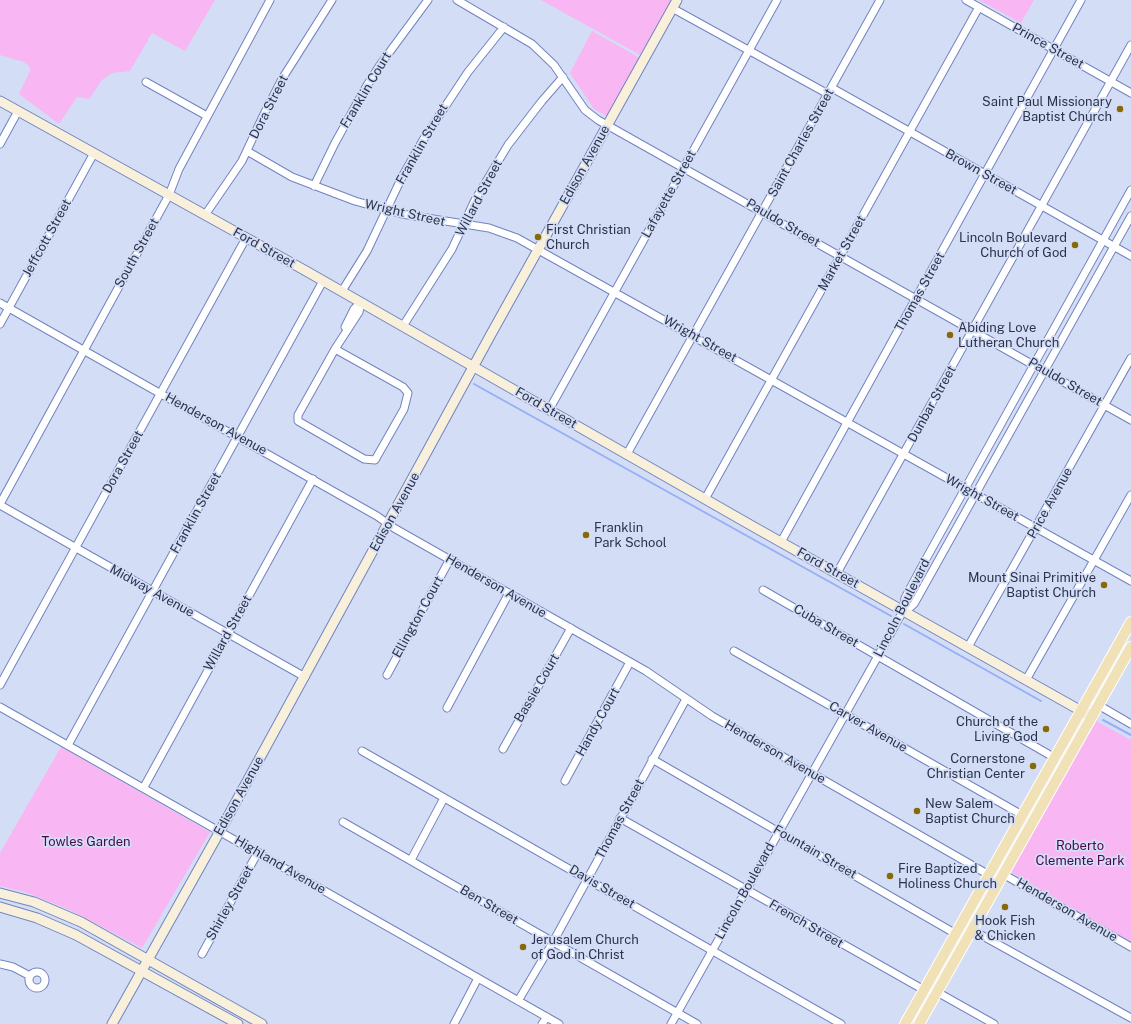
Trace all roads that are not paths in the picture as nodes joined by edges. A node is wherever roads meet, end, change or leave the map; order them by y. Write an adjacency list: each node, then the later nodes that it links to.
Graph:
1 (270, 0): 22 (street, South Street)
2 (332, 0): 26 (street, Dora Street)
3 (428, 0): 30 (street, Franklin Court)
4 (456, 0): 11 (street, Pauldo Street)
5 (777, 0): 13 (street, Lafayette Street)
6 (880, 0): 18 (street, Saint Charles Street)
7 (966, 0): 10 (street, Prince Street)
8 (1081, 0): 14 (street, Thomas Street)
9 (674, 4): 13 (street, Brown Street); 23 (street, Edison Avenue)
10 (979, 8): 14 (street, Prince Street); 24 (street, Market Street)
11 (504, 27): 15 (street, Pauldo Street); 34 (street, Franklin Street)
12 (1131, 45): 17 (street, Dunbar Street)
13 (749, 50): 18 (street, Brown Street); 28 (street, Lafayette Street)
14 (1054, 50): 17 (street, Prince Street); 29 (street, Thomas Street)
15 (563, 77): 23 (street, Pauldo Street); 38 (street, Willard Street)
16 (146, 82): 22 (street)
17 (1111, 82): 19 (street, Prince Street); 33 (street, Dunbar Street)
18 (830, 91): 24 (street, Brown Street); 35 (street, Saint Charles Street)
19 (1131, 93)
20 (0, 101): 21 (street, Ford Street)
21 (18, 111): 25 (street); 27 (street, Ford Street)
22 (207, 116): 32 (street, South Street)
23 (608, 124): 28 (street, Pauldo Street); 42 (street, Edison Avenue)
24 (910, 132): 29 (street, Brown Street); 43 (street, Market Street)
25 (0, 144)
26 (247, 151): 30 (street, Wright Street); 36 (street, Dora Street)
27 (94, 154): 32 (street, Ford Street); 51 (street, Jeffcott Street)
28 (684, 167): 35 (street, Pauldo Street); 47 (street, Lafayette Street)
29 (985, 174): 33 (street, Brown Street); 48 (street, Thomas Street)
30 (314, 186): 34 (street, Wright Street)
31 (1131, 190): 40 (street, Lincoln Boulevard)
32 (169, 195): 36 (street, Ford Street); 57 (street, South Street)
33 (1042, 206): 40 (street, Brown Street); 54 (street, Dunbar Street)
34 (386, 211): 38 (street, Wright Street); 46 (street, Franklin Street)
35 (763, 211): 43 (street, Pauldo Street); 55 (street, Saint Charles Street)
36 (205, 215): 39 (street, Ford Street)
37 (1131, 216): 41 (street, Lincoln Boulevard)
38 (463, 225): 42 (street, Wright Street); 53 (street, Willard Street)
39 (246, 238): 45 (street, Ford Street); 63 (street, Dora Street)
40 (1103, 240): 41 (street, Brown Street); 59 (street, Lincoln Boulevard)
41 (1114, 246): 44 (street, Brown Street); 61 (street, Lincoln Boulevard)
42 (539, 250): 47 (street, Wright Street); 60 (street, Edison Avenue)
43 (840, 255): 48 (street, Pauldo Street); 62 (street, Market Street)
44 (1131, 256)
45 (323, 281): 46 (street, Ford Street); 68 (street, Franklin Street)
46 (342, 292): 49 (street, Ford Street)
47 (615, 292): 55 (street, Wright Street); 65 (street, Lafayette Street)
48 (916, 298): 54 (street, Pauldo Street); 67 (street, Thomas Street)
49 (361, 302): 53 (street, Ford Street); 56 (street)
50 (0, 303): 51 (street, Henderson Avenue)
51 (9, 308): 52 (street, Jeffcott Street); 57 (street, Henderson Avenue)
52 (0, 324)
53 (403, 326): 60 (street, Ford Street)
54 (974, 330): 59 (street, Pauldo Street); 70 (street, Dunbar Street)
55 (693, 336): 62 (street, Wright Street); 69 (street, Saint Charles Street)
56 (335, 349): 56 (street)
57 (84, 351): 63 (street, Henderson Avenue); 76 (street, South Street)
58 (1131, 358): 64 (street, Price Avenue)
59 (1034, 365): 61 (street, Pauldo Street); 72 (street, Lincoln Boulevard)
60 (474, 367): 65 (street, Ford Street); 77 (street, Edison Avenue)
61 (1044, 371): 64 (street, Pauldo Street); 73 (street, Lincoln Boulevard)
62 (772, 379): 67 (street, Wright Street); 75 (street, Market Street)
63 (161, 394): 68 (street, Henderson Avenue); 80 (street, Dora Street)
64 (1104, 405): 66 (street, Pauldo Street); 78 (street, Price Avenue)
65 (549, 410): 69 (street, Ford Street)
66 (1131, 420)
67 (848, 422): 70 (street, Wright Street); 79 (street, Thomas Street)
68 (238, 437): 71 (street, Henderson Avenue); 86 (street, Franklin Street)
69 (627, 454): 75 (street, Ford Street)
70 (904, 454): 72 (street, Wright Street); 83 (street, Dunbar Street)
71 (313, 479): 77 (street, Henderson Avenue); 91 (street, Willard Street)
72 (965, 488): 73 (street, Wright Street); 88 (street, Lincoln Boulevard)
73 (976, 494): 78 (street, Wright Street); 88 (street, Lincoln Boulevard)
74 (1131, 495): 82 (street)
75 (705, 499): 79 (street, Ford Street)
76 (0, 504): 80 (street, Midway Avenue)
77 (389, 523): 81 (street, Henderson Avenue); 98 (street, Edison Avenue)
78 (1036, 528): 82 (street, Wright Street); 92 (street, Price Avenue)
79 (781, 542): 83 (street, Ford Street)
80 (76, 548): 86 (street, Midway Avenue); 100 (street, Dora Street)
81 (450, 559): 87 (street, Henderson Avenue); 97 (street, Ellington Court)
82 (1094, 560): 84 (street, Wright Street); 99 (street)
83 (837, 573): 88 (street, Ford Street)
84 (1131, 581)
85 (763, 590): 95 (street, Cuba Street)
86 (153, 591): 91 (street, Midway Avenue); 110 (street, Franklin Street)
87 (510, 593): 90 (street, Henderson Avenue); 105 (street)
88 (904, 611): 92 (street, Ford Street); 95 (street, Lincoln Boulevard)
89 (1131, 622): 102 (main road)
90 (571, 628): 96 (street, Henderson Avenue); 111 (street, Bassie Court)
91 (228, 634): 98 (street, Midway Avenue); 117 (street, Willard Street)
92 (968, 647): 99 (street, Ford Street)
93 (734, 650): 107 (street, Carver Avenue)
94 (1129, 653): 103 (main road)
95 (878, 656): 107 (street, Lincoln Boulevard); 113 (street, Cuba Street)
96 (630, 662): 101 (street, Henderson Avenue); 116 (street, Handy Court)
97 (387, 675)
98 (305, 677): 122 (street, Edison Avenue)
99 (1026, 680): 106 (street, Ford Street)
100 (0, 685)
101 (686, 699): 114 (street, Thomas Street); 115 (street, Henderson Avenue)
102 (1088, 700): 103 (street); 106 (main road)
103 (1098, 705): 108 (main road); 109 (street)
104 (0, 707): 110 (street, Highland Avenue)
105 (447, 708)
106 (1081, 711): 108 (street, Ford Street); 113 (main road)
107 (844, 714): 115 (street, Lincoln Boulevard); 119 (street, Carver Avenue)
108 (1092, 716): 127 (main road)
109 (1131, 724)
110 (68, 745): 117 (street, Highland Avenue)
111 (503, 749)
112 (362, 751): 118 (street, Davis Street)
113 (1055, 758): 119 (main road)
114 (652, 759): 120 (street, Thomas Street); 123 (street, Fountain Street)
115 (811, 773): 123 (street, Lincoln Boulevard); 128 (street, Henderson Avenue)
116 (565, 781)
117 (144, 787): 122 (street, Highland Avenue)
118 (444, 798): 126 (street); 129 (street, Davis Street)
119 (1022, 815): 125 (main road)
120 (620, 818): 129 (street, Thomas Street); 130 (street, French Street)
121 (342, 822): 126 (street, Ben Street)
122 (220, 831): 124 (street, Highland Avenue); 139 (street, Edison Avenue)
123 (779, 831): 130 (street, Lincoln Boulevard); 134 (street, Fountain Street)
124 (258, 852): 138 (street, Shirley Street); 143 (street, Highland Avenue)
125 (999, 858): 127 (main road); 128 (main road)
126 (411, 860): 135 (street, Ben Street)
127 (1003, 874): 133 (main road); 136 (street, Henderson Avenue)
128 (989, 875): 134 (main road)
129 (587, 879): 135 (street, Thomas Street); 137 (street, Davis Street)
130 (746, 890): 137 (street, Lincoln Boulevard); 144 (street, French Street)
131 (0, 893): 139 (street)
132 (0, 908): 141 (street)
133 (972, 930): 145 (main road); 149 (street)
134 (956, 934): 144 (main road)
135 (553, 942): 146 (street, Thomas Street); 147 (street, Ben Street)
136 (1131, 946)
137 (712, 950): 147 (street, Lincoln Boulevard); 158 (street, Davis Street)
138 (202, 954)
139 (148, 960): 141 (street, Edison Avenue); 152 (street)
140 (0, 964): 142 (street)
141 (142, 970): 150 (street, Edison Avenue); 151 (street)
142 (30, 976)
143 (478, 978): 146 (street, Highland Avenue); 153 (street)
144 (924, 990): 145 (street, French Street); 159 (main road)
145 (936, 992): 160 (main road); 161 (street, French Street)
146 (518, 1001): 148 (street, Highland Avenue)
147 (677, 1013): 156 (street, Lincoln Boulevard); 157 (street, Ben Street)
148 (547, 1017): 154 (street); 155 (street, Highland Avenue)
149 (1131, 1018)
150 (112, 1024)
151 (238, 1024)
152 (262, 1024)
153 (454, 1024)
154 (542, 1024)
155 (559, 1024)
156 (671, 1024)
157 (697, 1024)
158 (841, 1024)
159 (905, 1024)
160 (919, 1024)
161 (994, 1024)

